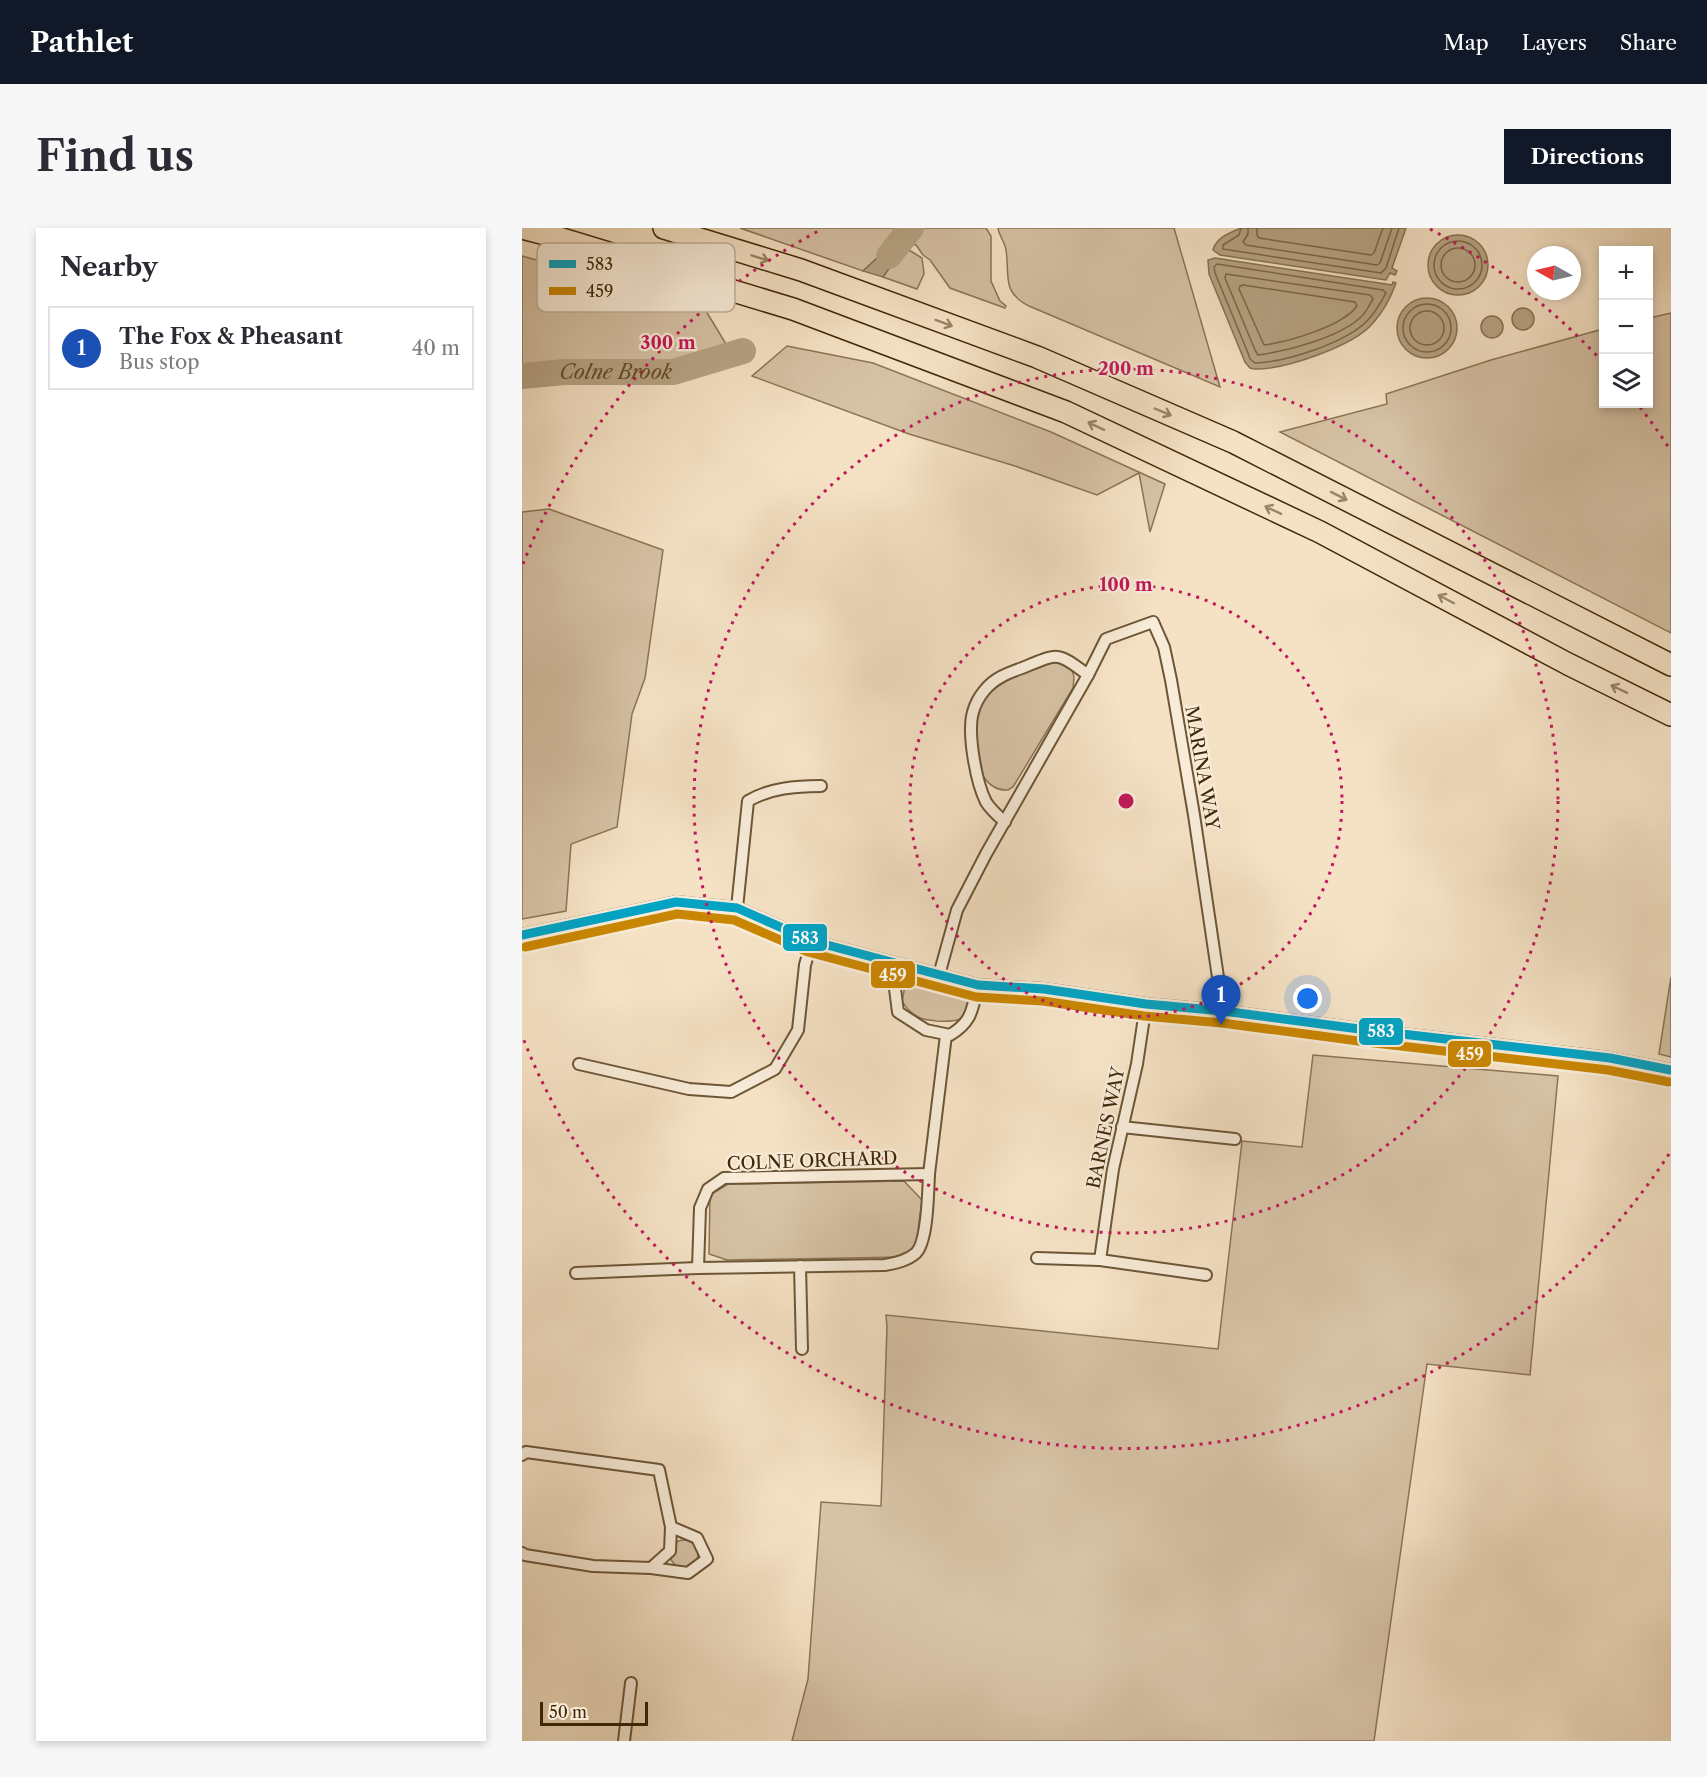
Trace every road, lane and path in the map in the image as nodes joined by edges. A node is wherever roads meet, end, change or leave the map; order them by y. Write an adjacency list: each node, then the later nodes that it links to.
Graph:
1 (522, 228): 3 (highway, one-way to 1)
2 (664, 228): 4 (highway, one-way to 4)
3 (578, 243)
4 (713, 243)
5 (735, 250): 7 (highway, one-way to 7)
6 (735, 291): 9 (highway, one-way to 6)
7 (1671, 665)
8 (1088, 675): 11 (street); 11 (street); 19 (street, MARINA WAY)
9 (1671, 716)
10 (821, 786): 12 (street)
11 (1005, 822): 16 (street)
12 (737, 908): 13 (street); 14 (street)
13 (522, 935)
14 (812, 941): 15 (street); 21 (street)
15 (902, 966): 16 (street); 20 (street)
16 (939, 975): 17 (street)
17 (978, 985): 18 (street); 20 (street)
18 (1146, 1004): 19 (street); 23 (street, BARNES WAY)
19 (1223, 1011): 22 (street)
20 (946, 1035): 25 (street)
21 (579, 1064)
22 (1671, 1070)
23 (1122, 1127): 24 (street); 27 (street, BARNES WAY)
24 (1235, 1139)
25 (929, 1174): 28 (street); 29 (street, COLNE ORCHARD)
26 (1037, 1258): 27 (street)
27 (1100, 1260): 31 (street)
28 (800, 1266): 29 (street); 32 (street)
29 (698, 1268): 30 (street)
30 (576, 1273)
31 (1206, 1275)
32 (802, 1349)
33 (522, 1455): 34 (street)
34 (671, 1527): 36 (street); 36 (street)
35 (522, 1552): 36 (street)
36 (651, 1568)
37 (631, 1683): 38 (street)
38 (624, 1741)

